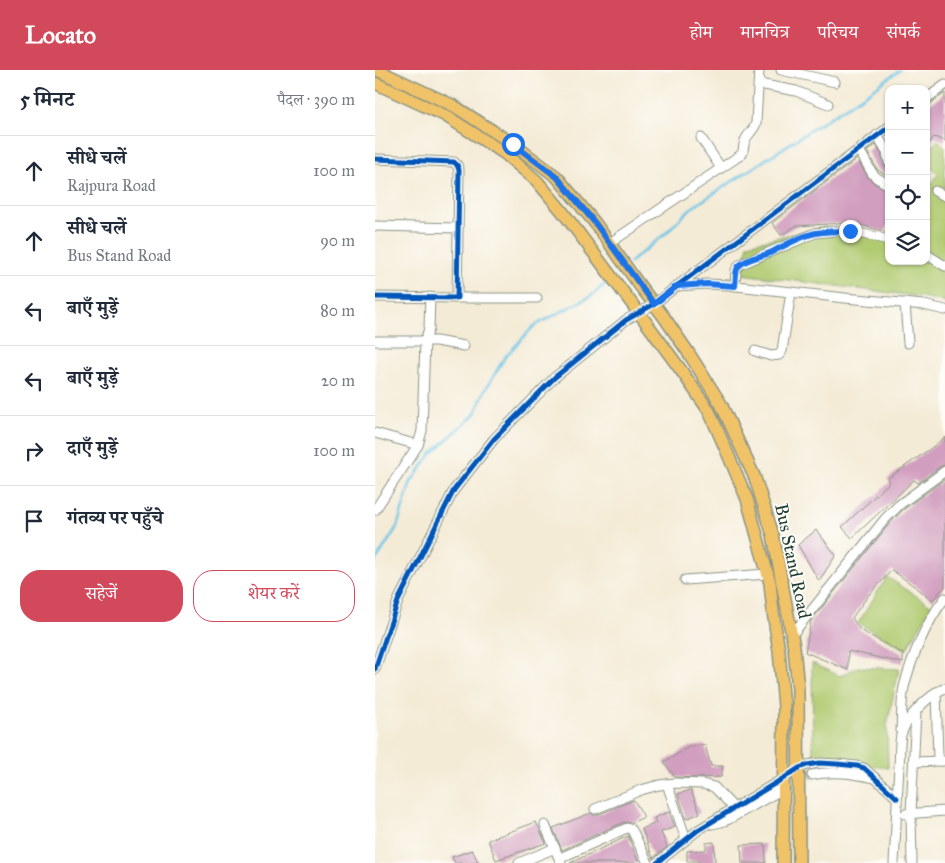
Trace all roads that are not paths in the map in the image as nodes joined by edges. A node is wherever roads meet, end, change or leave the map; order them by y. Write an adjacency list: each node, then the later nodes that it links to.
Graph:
1 (377, 70): 23 (main road, Bus Stand Road)
2 (759, 70): 6 (street)
3 (781, 70): 4 (street)
4 (835, 82)
5 (375, 83): 35 (main road, Bus Stand Road)
6 (759, 84): 9 (street); 16 (street)
7 (945, 84): 8 (street)
8 (930, 96)
9 (828, 104)
10 (885, 130): 11 (street)
11 (877, 135): 13 (street); 14 (street)
12 (701, 138): 16 (street)
13 (885, 149)
14 (859, 150): 17 (street); 26 (street)
15 (375, 159): 21 (street)
16 (721, 168): 23 (street)
17 (885, 183)
18 (935, 191): 19 (street)
19 (945, 196)
20 (375, 226): 21 (street)
21 (458, 228): 31 (street)
22 (885, 239): 27 (street)
23 (613, 248): 33 (main road, Bus Stand Road)
24 (930, 257): 25 (street)
25 (945, 266)
26 (677, 286): 27 (street); 33 (street)
27 (735, 286): 28 (street)
28 (791, 292): 34 (street); 41 (street)
29 (375, 297): 30 (street)
30 (429, 297): 31 (street); 37 (street)
31 (457, 298): 32 (street)
32 (537, 298)
33 (651, 300): 35 (street); 49 (main road, Bus Stand Road)
34 (905, 303): 36 (street); 39 (street)
35 (635, 309): 46 (main road, Bus Stand Road); 50 (street)
36 (945, 310)
37 (425, 340): 38 (street); 40 (street); 43 (street)
38 (375, 341)
39 (907, 343)
40 (464, 346)
41 (755, 351)
42 (375, 432): 43 (street)
43 (418, 445): 45 (street)
44 (945, 471): 49 (street)
45 (375, 510)
46 (767, 574): 47 (street); 59 (main road, Bus Stand Road)
47 (685, 580)
48 (945, 598): 54 (street)
49 (791, 636): 57 (main road, Bus Stand Road)
50 (375, 669)
51 (945, 688): 52 (street)
52 (936, 692): 53 (street); 55 (street)
53 (916, 710): 54 (street); 56 (street)
54 (901, 735): 63 (street)
55 (943, 761): 56 (street)
56 (914, 762): 67 (street)
57 (799, 768): 59 (street); 60 (street); 78 (main road, Bus Stand Road)
58 (812, 775): 60 (street)
59 (784, 778): 64 (street); 77 (main road, Bus Stand Road)
60 (875, 778): 63 (street)
61 (667, 784): 64 (street); 65 (street); 71 (street)
62 (781, 790): 69 (street)
63 (897, 798): 68 (street)
64 (734, 808): 69 (street)
65 (595, 809)
66 (945, 811): 67 (street)
67 (911, 814): 68 (street); 80 (street)
68 (897, 815): 79 (street)
69 (709, 824): 71 (street)
70 (545, 825): 72 (street)
71 (686, 840): 76 (street)
72 (555, 848): 73 (street); 74 (street)
73 (561, 861): 75 (street)
74 (519, 863)
75 (648, 863)
76 (657, 863)
77 (783, 863)
78 (799, 863)
79 (894, 863)
80 (912, 863)

